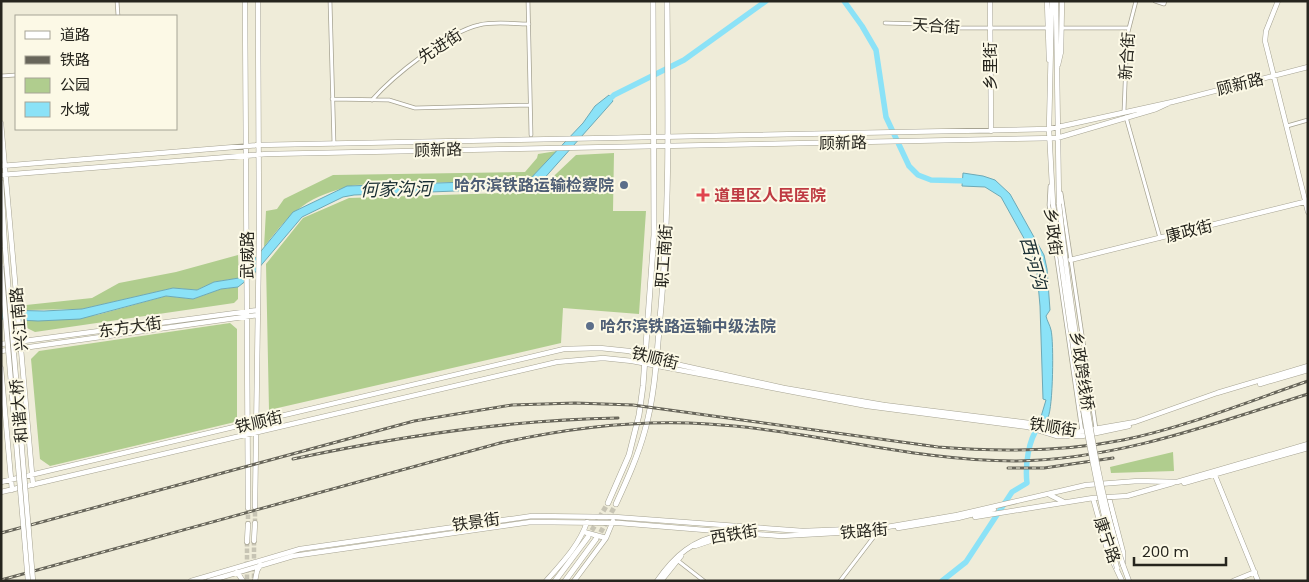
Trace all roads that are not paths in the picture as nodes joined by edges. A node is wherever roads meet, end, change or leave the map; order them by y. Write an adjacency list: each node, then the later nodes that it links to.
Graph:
1 (117, 1): 17 (street)
2 (245, 1): 50 (main road, 武威路)
3 (258, 1): 49 (main road, 武威路)
4 (330, 1): 31 (street)
5 (528, 1): 19 (street)
6 (653, 1): 44 (main road, 职工南街)
7 (667, 1): 45 (main road, 职工南街)
8 (990, 1): 20 (main road, 乡里街)
9 (1047, 1): 21 (main road, 乡政街)
10 (1052, 1): 24 (main road)
11 (1056, 1): 24 (main road)
12 (1062, 1): 22 (main road, 乡政街)
13 (1136, 1): 23 (street, 新合街)
14 (1155, 1): 15 (street)
15 (1165, 1)
16 (1278, 1): 30 (main road)
17 (118, 15)
18 (885, 23): 20 (street, 天合街)
19 (529, 24): 32 (street, 先进街); 34 (street)
20 (990, 28): 21 (street, 天合街); 42 (main road, 乡里街)
21 (1048, 28): 27 (main road, 乡政街)
22 (1062, 28): 23 (street); 29 (main road, 乡政街)
23 (1129, 28): 35 (street, 新合街)
24 (1054, 57): 27 (main road, 乡政街); 29 (main road, 乡政街)
25 (1308, 67): 30 (main road, 顾新路)
26 (15, 75): 28 (street)
27 (1050, 75): 41 (main road, 乡政街)
28 (1, 76)
29 (1056, 76): 40 (main road, 乡政街)
30 (1274, 76): 33 (main road, 顾新路); 39 (main road)
31 (332, 99): 32 (street); 48 (street)
32 (372, 100): 34 (street)
33 (1172, 102): 35 (main road, 顾新路); 36 (main road, 顾新路)
34 (530, 105): 43 (street)
35 (1124, 111): 40 (main road, 顾新路)
36 (1126, 118): 47 (main road, 顾新路); 64 (street)
37 (1308, 120): 39 (street)
38 (1, 123): 55 (main road, 兴江南路)
39 (1286, 126): 61 (main road)
40 (1057, 128): 41 (main road, 顾新路); 47 (main road, 乡政街)
41 (1049, 130): 42 (main road, 顾新路); 46 (main road, 乡政街)
42 (991, 131): 45 (main road, 顾新路)
43 (531, 135)
44 (655, 137): 45 (main road, 顾新路); 48 (main road, 顾新路); 51 (main road, 职工南街)
45 (669, 137): 52 (main road, 职工南街)
46 (1050, 138): 47 (main road, 顾新路); 52 (main road, 顾新路); 59 (main road, 乡政街)
47 (1057, 138): 58 (main road, 乡政街)
48 (334, 144): 49 (main road, 顾新路)
49 (258, 145): 50 (main road, 顾新路); 53 (main road, 武威路)
50 (246, 146): 54 (main road, 武威路); 55 (main road, 顾新路)
51 (655, 146): 52 (main road, 顾新路); 53 (main road, 顾新路); 74 (main road, 职工南街)
52 (669, 146): 75 (main road, 职工南街)
53 (258, 154): 54 (main road, 顾新路); 68 (main road, 武威路)
54 (246, 156): 57 (main road, 顾新路); 67 (main road, 武威路)
55 (3, 166): 56 (main road); 57 (main road, 兴江南路)
56 (1, 175): 57 (main road, 顾新路)
57 (7, 175): 70 (main road, 兴江南路)
58 (1058, 179): 62 (main road, 乡政街); 65 (street, 乡政街)
59 (1051, 180): 62 (main road, 乡政街); 85 (street, 乡政街)
60 (1, 182): 134 (main road, 和谐大桥, bridge)
61 (1306, 201): 63 (main road); 64 (main road, 康政街)
62 (1056, 204): 129 (main road, 乡政跨线桥, bridge); 130 (main road, bridge)
63 (1308, 212)
64 (1160, 238): 65 (main road, 康政街)
65 (1070, 260): 84 (street, 乡政街)
66 (1, 266): 133 (main road, 和谐大桥, bridge)
67 (246, 311): 68 (main road, 东方大街); 69 (main road, 武威路); 70 (main road, 东方大街)
68 (258, 312): 69 (main road, 东方大街); 81 (main road, 武威路)
69 (246, 317): 72 (main road, 东方大街); 82 (main road, 武威路)
70 (22, 341): 71 (main road, 东方大街); 72 (main road, 兴江南路)
71 (1, 344)
72 (22, 347): 73 (main road, 东方大街); 92 (main road, 兴江南路)
73 (1, 351)
74 (644, 354): 75 (main road, 铁顺街); 76 (main road, 职工南街); 81 (main road, 铁顺街)
75 (656, 358): 77 (main road, 职工南街); 83 (main road, 铁顺街)
76 (644, 363): 77 (main road, 铁顺街); 87 (main road, 铁顺街); 104 (main road, 职工南街)
77 (656, 365): 83 (main road, 铁顺街); 105 (main road, 职工南街)
78 (1308, 366): 84 (main road, 铁顺街)
79 (1, 368): 93 (main road, 兴江南路)
80 (1308, 370): 86 (main road, 铁顺街)
81 (256, 423): 82 (main road, 铁顺街); 87 (main road, 武威路)
82 (247, 425): 88 (main road, 武威路); 92 (main road, 铁顺街)
83 (1028, 425): 86 (main road, 铁顺街)
84 (1096, 430): 85 (main road, 铁顺街)
85 (1082, 432): 86 (main road, 铁顺街)
86 (1058, 433)
87 (255, 434): 88 (main road, 铁顺街); 107 (main road, 武威路)
88 (247, 435): 97 (main road, 铁顺街); 108 (main road, 武威路)
89 (1308, 444): 91 (main road)
90 (1308, 448): 91 (main road)
91 (1214, 473): 95 (main road); 96 (main road); 132 (main road)
92 (33, 474): 93 (main road, 铁顺街); 97 (main road, 兴江南路)
93 (11, 480): 94 (main road, 铁顺街); 98 (main road, 兴江南路)
94 (1, 482)
95 (1177, 482): 96 (main road); 106 (main road)
96 (1170, 484): 100 (main road); 102 (main road)
97 (33, 485): 98 (main road, 铁顺街)
98 (12, 490): 99 (main road, 铁顺街)
99 (1, 492)
100 (1050, 495): 103 (main road); 106 (main road)
101 (1093, 498): 102 (main road); 103 (main road); 130 (main road, 康宁路)
102 (1109, 498): 129 (main road, 康宁路)
103 (1064, 502): 112 (main road)
104 (608, 503)
105 (616, 504)
106 (1010, 504): 109 (main road)
107 (255, 507)
108 (248, 508)
109 (993, 508): 112 (main road, 铁路街); 117 (main road, 铁路街)
110 (589, 516): 111 (main road, 铁景街); 113 (main road); 135 (main road, 铁景街)
111 (615, 517): 115 (main road); 117 (main road, 铁景街)
112 (953, 519): 118 (main road, 铁路街)
113 (587, 522): 115 (main road, 铁景街); 119 (main road); 128 (main road, 铁景街)
114 (255, 523): 125 (main road)
115 (612, 523): 120 (main road, 铁景街); 123 (main road)
116 (248, 524): 126 (main road)
117 (768, 529): 120 (main road, 西铁街)
118 (879, 530): 121 (main road, 铁路街); 146 (street)
119 (584, 532): 123 (main road); 139 (main road)
120 (733, 532): 121 (main road, 铁路街); 143 (main road, 西铁街)
121 (763, 535): 127 (main road, 西铁街)
122 (588, 537): 140 (main road)
123 (606, 538): 142 (main road)
124 (596, 539): 141 (main road)
125 (254, 541)
126 (247, 542)
127 (677, 560): 144 (main road, 西铁街); 145 (street)
128 (262, 564): 131 (main road, 铁景街); 138 (main road)
129 (1123, 565): 148 (main road, 康宁路)
130 (1116, 568): 147 (main road, 康宁路)
131 (237, 572): 136 (main road, 铁景街); 137 (main road)
132 (1255, 572): 149 (main road); 150 (main road)
133 (28, 581)
134 (33, 581)
135 (190, 581)
136 (209, 581)
137 (243, 581)
138 (255, 581)
139 (546, 581)
140 (555, 581)
141 (565, 581)
142 (574, 581)
143 (657, 581)
144 (661, 581)
145 (704, 581)
146 (840, 581)
147 (1122, 581)
148 (1129, 581)
149 (1233, 581)
150 (1258, 581)

